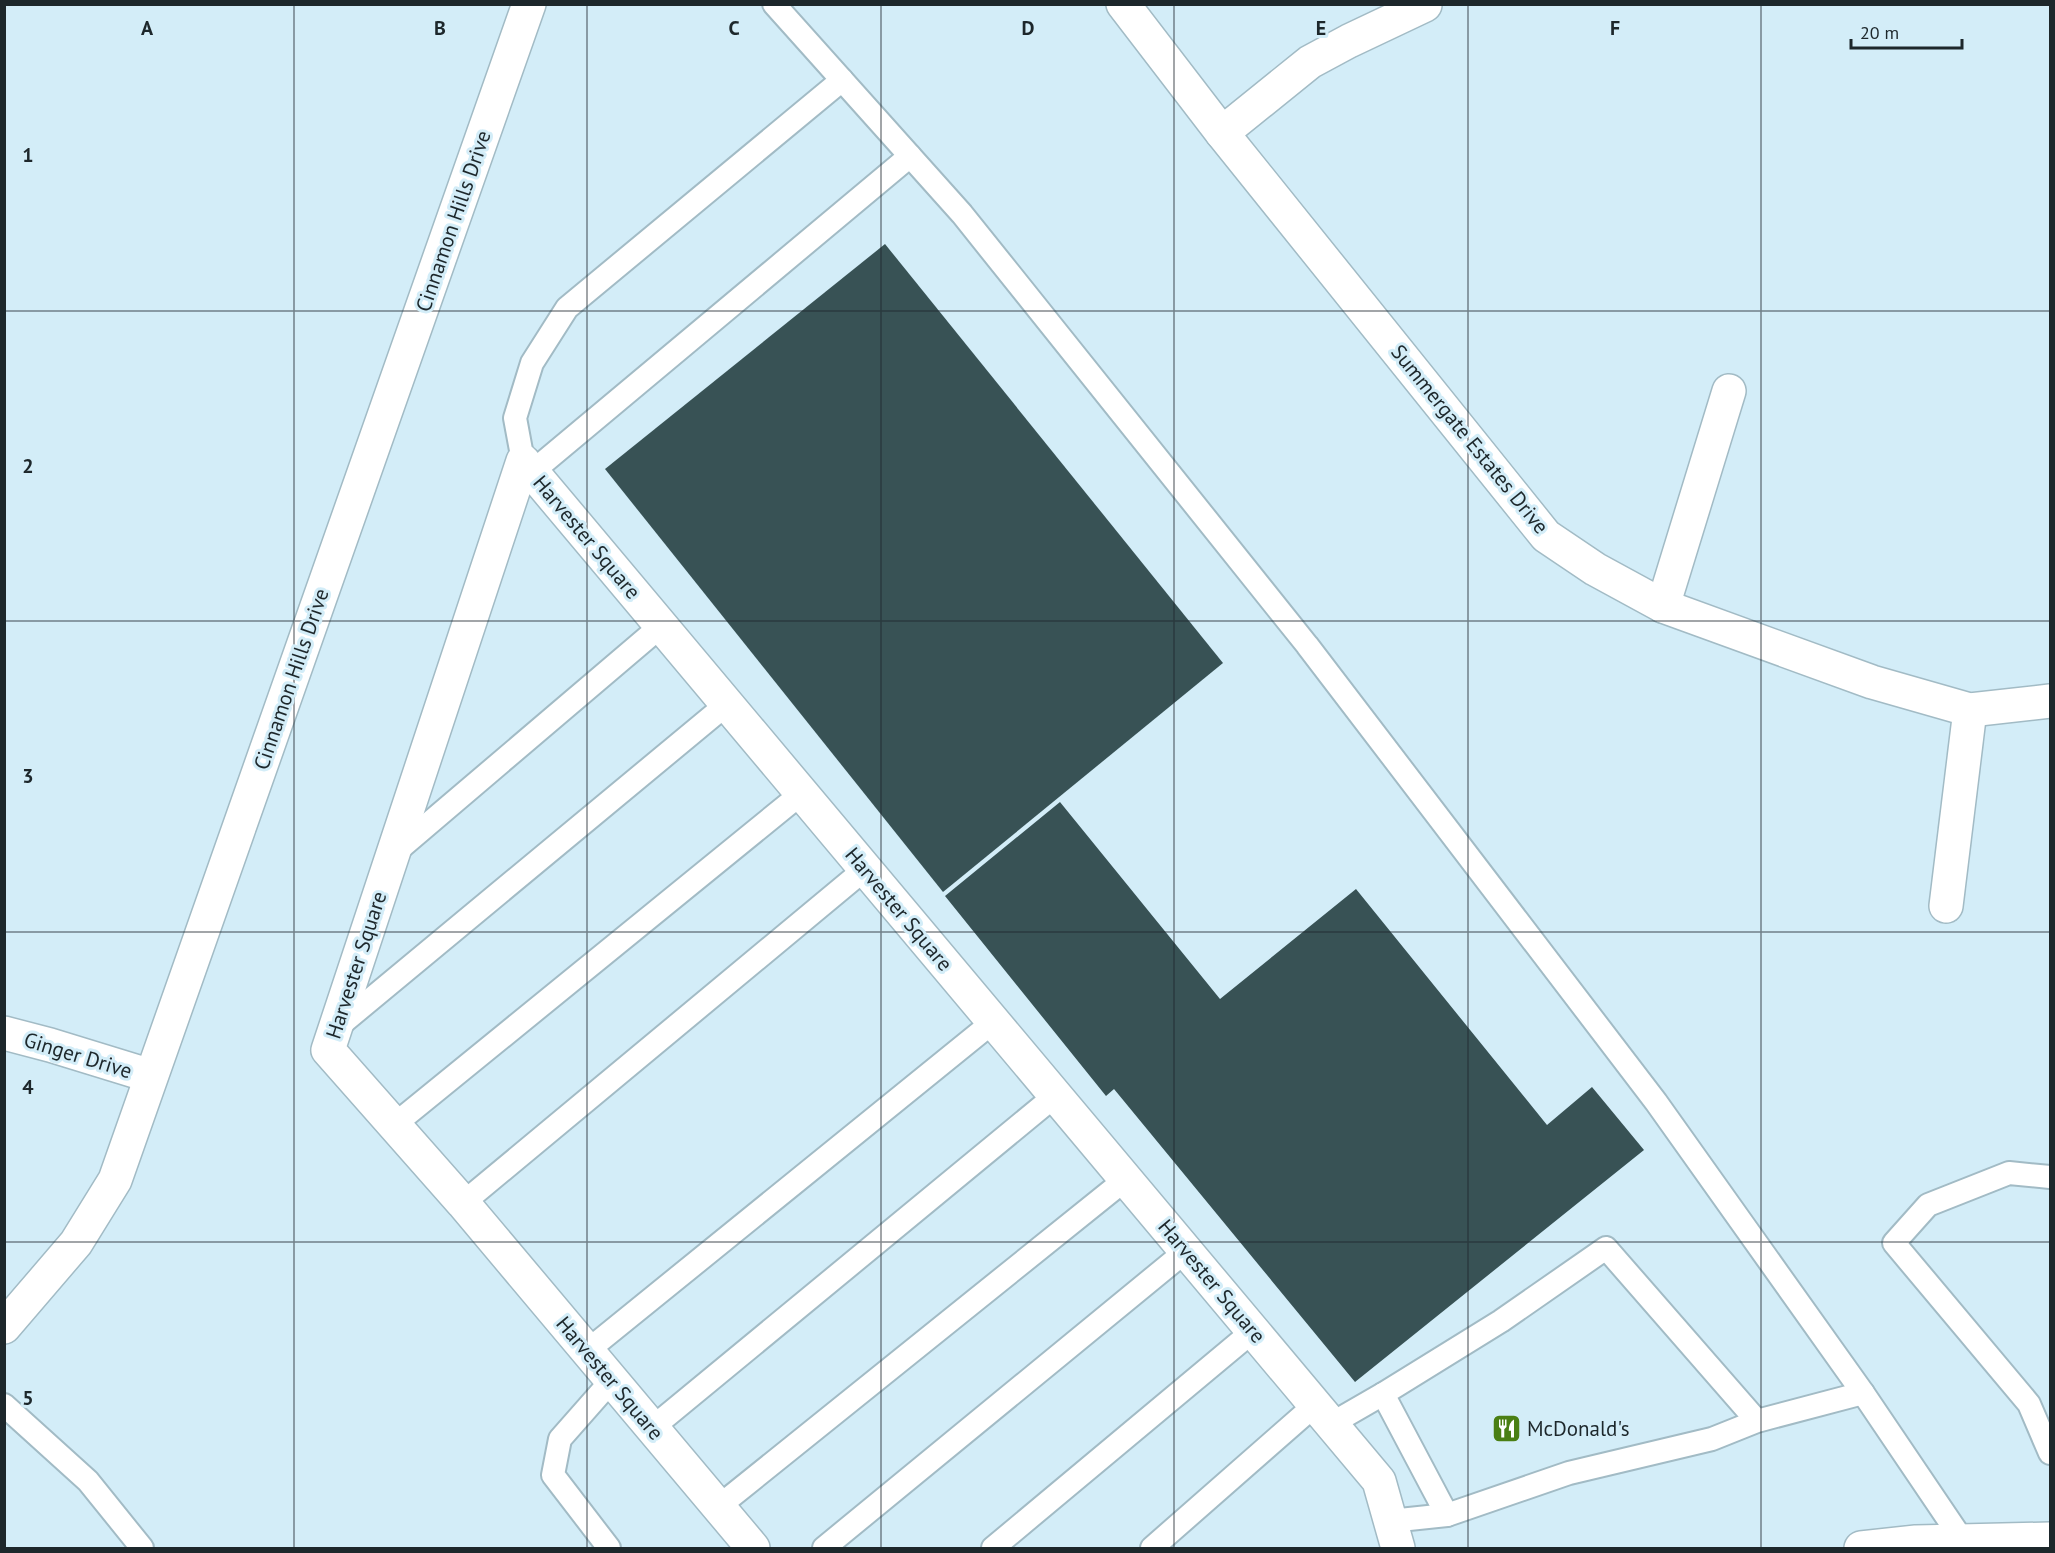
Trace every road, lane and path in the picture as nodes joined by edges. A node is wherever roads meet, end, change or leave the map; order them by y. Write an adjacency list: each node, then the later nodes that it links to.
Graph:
1 (529, 4): 22 (street, Cinnamon Hills Drive)
2 (774, 4): 5 (lane)
3 (1123, 4): 6 (street, Summergate Estates Drive)
4 (1425, 5): 6 (street)
5 (842, 80): 7 (lane); 9 (lane)
6 (1222, 133): 10 (street, Summergate Estates Drive)
7 (910, 156): 9 (lane); 33 (lane)
8 (1729, 391): 10 (street)
9 (528, 466): 11 (street, Harvester Square); 16 (street, Harvester Square)
10 (1663, 606): 14 (street, Summergate Estates Drive)
11 (661, 626): 13 (street, Harvester Square); 16 (lane)
12 (2050, 701): 14 (street, Summergate Estates Drive)
13 (727, 704): 15 (street, Harvester Square); 20 (lane)
14 (1970, 710): 18 (street)
15 (802, 793): 17 (street, Harvester Square); 24 (lane)
16 (392, 855): 20 (street, Harvester Square)
17 (865, 869): 19 (street, Harvester Square); 27 (lane)
18 (1946, 906)
19 (993, 1022): 23 (street, Harvester Square); 31 (lane)
20 (334, 1030): 24 (street, Harvester Square)
21 (4, 1033): 22 (street, Ginger Drive)
22 (151, 1076): 29 (street, Cinnamon Hills Drive)
23 (1056, 1095): 26 (street, Harvester Square); 38 (lane)
24 (394, 1125): 27 (street, Harvester Square)
25 (2050, 1177): 39 (lane)
26 (1126, 1179): 28 (street, Harvester Square); 40 (lane)
27 (464, 1203): 31 (street, Harvester Square)
28 (1186, 1251): 30 (street, Harvester Square); 49 (lane)
29 (4, 1327)
30 (1253, 1331): 36 (street, Harvester Square); 50 (lane)
31 (587, 1351): 32 (street, Harvester Square)
32 (612, 1380): 38 (street, Harvester Square); 47 (lane)
33 (1863, 1393): 37 (lane); 44 (lane)
34 (1383, 1394): 36 (lane); 37 (lane); 41 (lane)
35 (4, 1405): 46 (lane)
36 (1323, 1414): 42 (street, Harvester Square); 51 (lane)
37 (1757, 1421): 41 (lane)
38 (652, 1428): 40 (street, Harvester Square)
39 (2050, 1453)
40 (718, 1507): 48 (street, Harvester Square)
41 (1447, 1515): 42 (lane)
42 (1394, 1535)
43 (2050, 1539): 44 (street)
44 (1963, 1540): 45 (street)
45 (1916, 1545): 52 (street)
46 (142, 1548)
47 (609, 1548)
48 (753, 1548)
49 (824, 1548)
50 (993, 1548)
51 (1152, 1548)
52 (1861, 1548)

